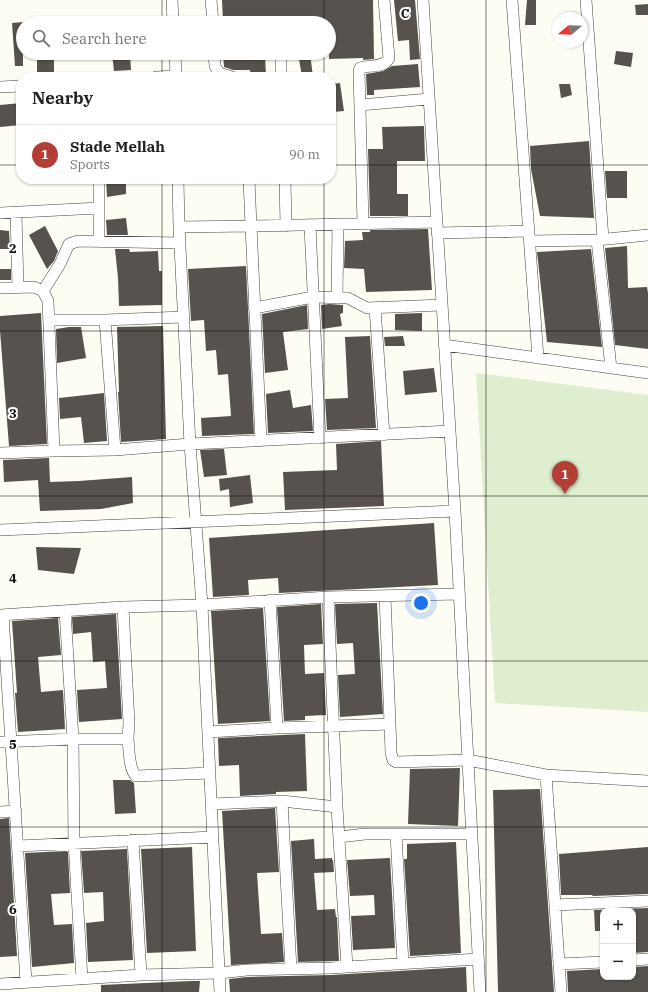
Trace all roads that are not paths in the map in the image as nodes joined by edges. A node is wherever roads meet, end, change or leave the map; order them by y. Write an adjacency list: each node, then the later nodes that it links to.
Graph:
1 (172, 0): 7 (street)
2 (211, 0): 8 (street)
3 (384, 0): 18 (street)
4 (423, 0): 17 (street)
5 (512, 0): 33 (street)
6 (586, 0): 35 (street)
7 (173, 16)
8 (212, 16)
9 (175, 60): 12 (street)
10 (215, 60): 13 (street)
11 (281, 60): 14 (street)
12 (176, 72)
13 (218, 72)
14 (281, 72)
15 (16, 86): 16 (street)
16 (0, 87)
17 (429, 99): 18 (street); 32 (street)
18 (360, 105): 27 (street)
19 (99, 184): 23 (street)
20 (178, 184): 31 (street)
21 (249, 184): 28 (street)
22 (285, 184): 29 (street)
23 (99, 208): 25 (street); 36 (street)
24 (0, 213): 25 (street)
25 (16, 213): 38 (street)
26 (338, 224): 27 (street); 30 (street); 42 (street)
27 (363, 224): 32 (street)
28 (251, 226): 29 (street); 31 (street); 44 (street)
29 (286, 226): 30 (street)
30 (310, 226): 41 (street)
31 (179, 227): 37 (street)
32 (437, 228): 33 (street); 43 (street)
33 (529, 236): 35 (street); 50 (street)
34 (648, 236): 35 (street)
35 (600, 240): 51 (street)
36 (99, 241): 37 (street); 40 (street)
37 (180, 243): 46 (street)
38 (18, 287): 39 (street); 40 (street)
39 (0, 288)
40 (43, 291): 47 (street)
41 (313, 297): 42 (street); 44 (street); 55 (street)
42 (336, 298): 45 (street)
43 (442, 305): 45 (street); 49 (street)
44 (254, 308): 56 (street)
45 (375, 308): 54 (street)
46 (184, 317): 48 (street); 57 (street)
47 (49, 320): 48 (street); 59 (street)
48 (105, 320): 58 (street)
49 (444, 345): 50 (street); 53 (street)
50 (538, 358): 51 (street)
51 (611, 368): 52 (street)
52 (648, 373)
53 (450, 431): 54 (street); 61 (street)
54 (384, 435): 55 (street)
55 (320, 438): 56 (street)
56 (261, 441): 57 (street)
57 (190, 444): 58 (street); 62 (street)
58 (115, 450): 59 (street)
59 (54, 451): 60 (street)
60 (0, 453)
61 (455, 511): 62 (street); 64 (street)
62 (197, 521): 63 (street); 68 (street)
63 (0, 530)
64 (459, 594): 65 (street); 80 (street)
65 (385, 596): 66 (street); 72 (street)
66 (328, 597): 67 (street); 73 (street)
67 (270, 600): 68 (street); 74 (street)
68 (202, 605): 69 (street); 75 (street)
69 (122, 607): 70 (street); 77 (street)
70 (65, 611): 71 (street); 76 (street)
71 (1, 615): 78 (street)
72 (390, 724): 73 (street); 80 (street)
73 (334, 726): 74 (street); 86 (street)
74 (277, 728): 75 (street)
75 (208, 732): 81 (street)
76 (73, 739): 77 (street); 78 (street); 94 (street)
77 (128, 739): 81 (street)
78 (12, 741): 79 (street); 87 (street)
79 (0, 742)
80 (468, 760): 82 (street); 90 (street)
81 (210, 773): 85 (street)
82 (546, 775): 83 (street); 97 (street)
83 (648, 781)
84 (282, 801): 85 (street); 86 (street); 105 (street)
85 (212, 804): 91 (street)
86 (336, 807): 92 (street)
87 (16, 811): 88 (street); 95 (street)
88 (0, 812)
89 (396, 834): 90 (street); 92 (street); 102 (street)
90 (472, 834): 98 (street)
91 (213, 837): 93 (street); 106 (street)
92 (338, 837): 104 (street)
93 (133, 840): 94 (street); 107 (street)
94 (74, 843): 95 (street); 108 (street)
95 (18, 846): 109 (street)
96 (648, 901): 97 (street)
97 (555, 905): 103 (street)
98 (478, 959): 102 (street); 112 (street)
99 (648, 959): 100 (street)
100 (636, 960)
101 (600, 962): 103 (street)
102 (403, 964): 104 (street)
103 (559, 964): 113 (street)
104 (347, 967): 105 (street)
105 (292, 969): 106 (street)
106 (219, 973): 107 (street); 111 (street)
107 (141, 975): 108 (street)
108 (82, 979): 109 (street)
109 (26, 982): 110 (street)
110 (0, 984)
111 (220, 992)
112 (480, 992)
113 (561, 992)

